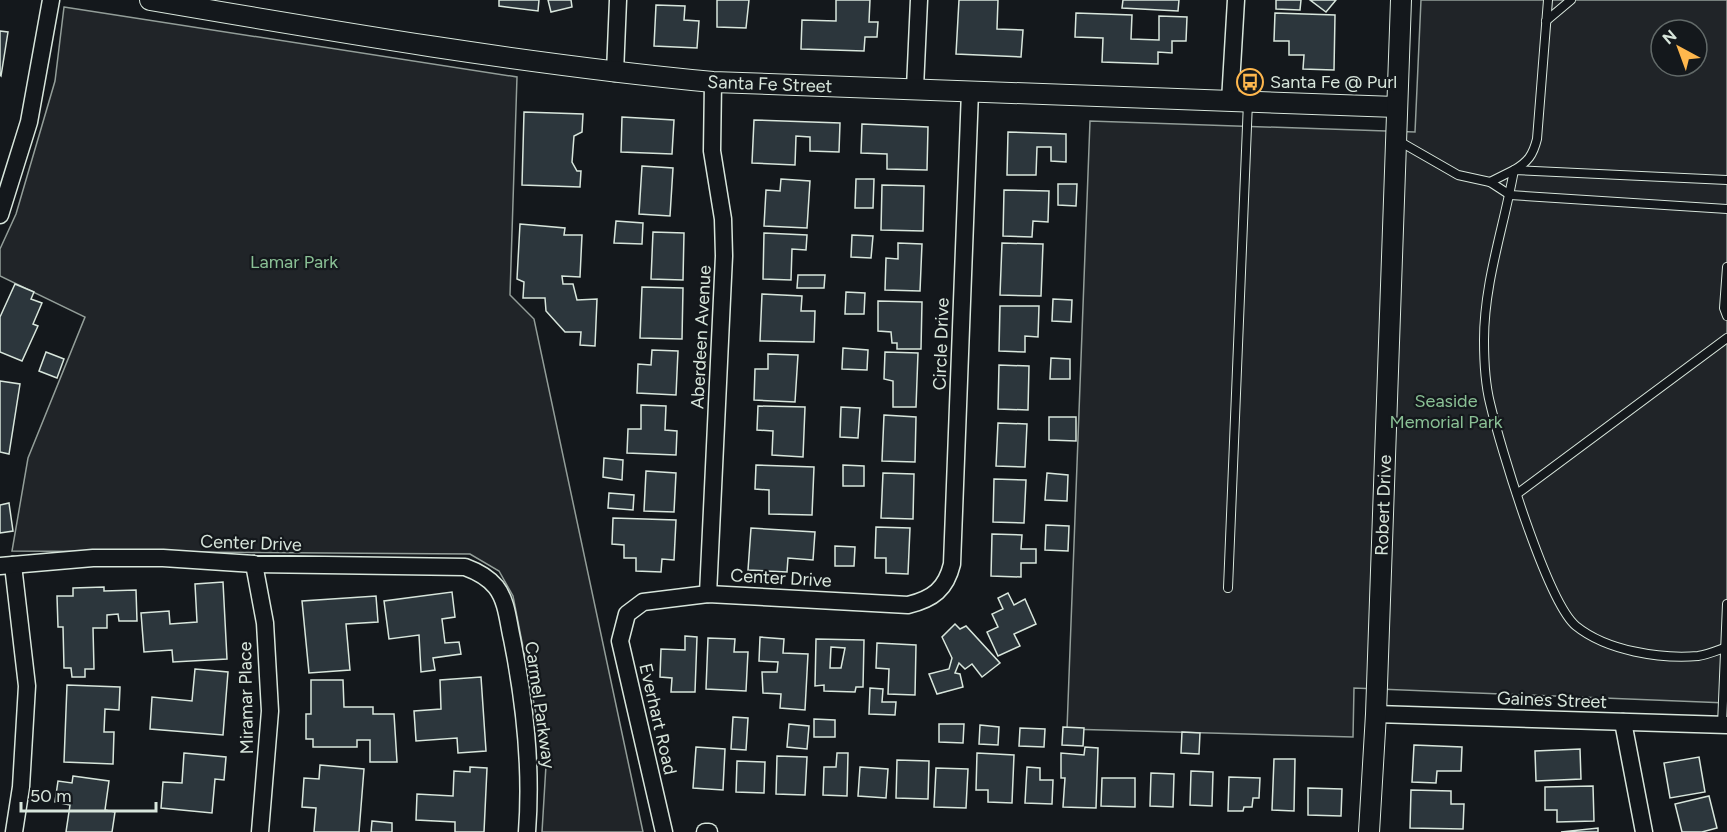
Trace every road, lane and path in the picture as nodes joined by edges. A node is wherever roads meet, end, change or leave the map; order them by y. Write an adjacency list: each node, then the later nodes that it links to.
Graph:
1 (51, 0): 22 (street)
2 (150, 0): 10 (street, Santa Fe Street)
3 (618, 0): 10 (street)
4 (920, 0): 12 (street)
5 (1236, 0): 14 (street)
6 (1401, 0): 15 (street, Robert Drive)
7 (1548, 0): 9 (lane)
8 (1571, 0): 9 (lane)
9 (1546, 21): 17 (lane)
10 (615, 73): 11 (street, Santa Fe Street)
11 (713, 82): 12 (street, Santa Fe Street); 31 (street, Aberdeen Avenue)
12 (915, 88): 13 (street, Santa Fe Street)
13 (970, 91): 14 (street, Santa Fe Street); 32 (street, Circle Drive)
14 (1239, 102): 15 (street, Santa Fe Street); 30 (lane)
15 (1396, 107): 16 (street, Robert Drive)
16 (1395, 139): 19 (lane); 36 (street, Robert Drive)
17 (1514, 170): 18 (lane); 19 (lane); 20 (lane)
18 (1727, 180)
19 (1490, 182): 20 (lane)
20 (1510, 195): 21 (lane); 26 (lane)
21 (1727, 209)
22 (0, 215)
23 (1727, 267): 24 (lane)
24 (1727, 316)
25 (1727, 338): 26 (lane)
26 (1517, 494): 35 (lane)
27 (254, 564): 28 (street, Center Drive); 29 (street, Center Drive); 40 (street, Miramar Place)
28 (6, 566): 39 (street)
29 (495, 586): 41 (street, Carmel Parkway)
30 (1228, 588)
31 (708, 594): 32 (street, Center Drive); 34 (street, Center Drive)
32 (936, 594)
33 (1727, 604): 35 (lane)
34 (627, 614): 42 (street, Everhart Road)
35 (1724, 648): 38 (lane)
36 (1376, 714): 37 (street, Gaines Street); 43 (street, Robert Drive)
37 (1623, 722): 38 (street, Gaines Street); 44 (street)
38 (1725, 725)
39 (14, 832)
40 (260, 832)
41 (527, 832)
42 (664, 832)
43 (1369, 832)
44 (1644, 832)

